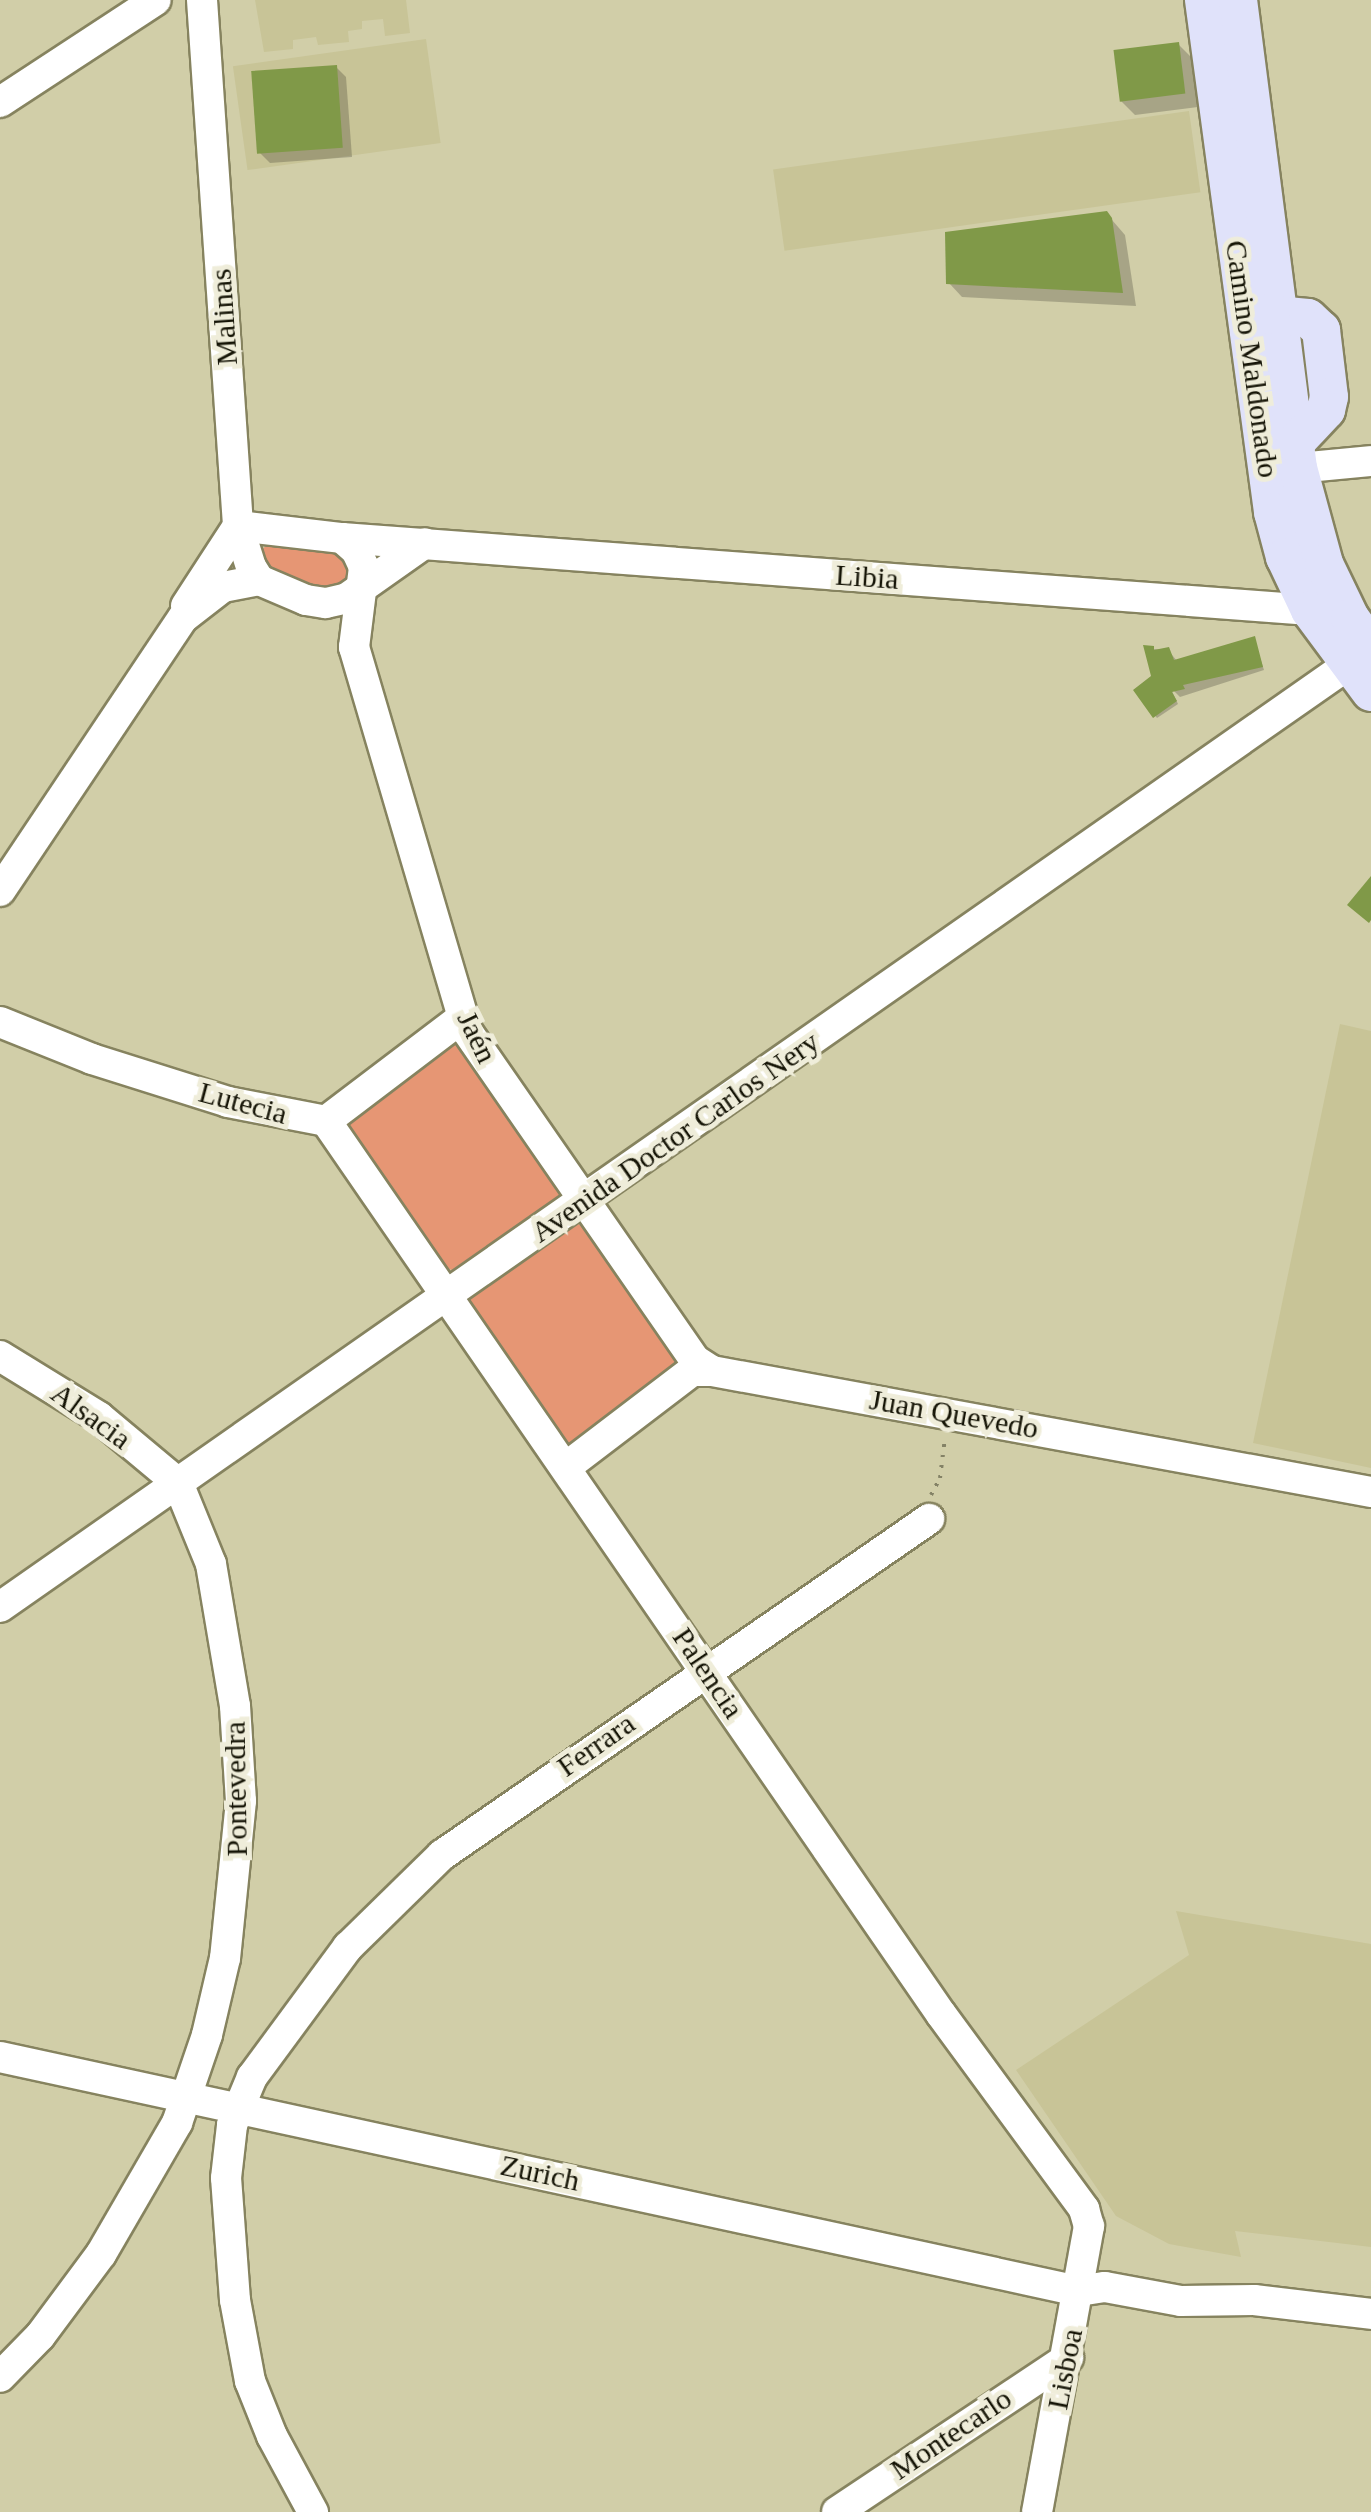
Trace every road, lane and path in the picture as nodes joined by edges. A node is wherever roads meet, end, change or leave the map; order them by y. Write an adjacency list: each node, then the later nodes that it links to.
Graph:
1 (156, 0): 4 (street)
2 (202, 0): 8 (street, Malinas)
3 (1236, 3): 5 (main road, Camino Maldonado)
4 (0, 102)
5 (1261, 313): 6 (main road); 14 (main road, Camino Maldonado)
6 (1297, 456): 7 (street); 17 (main road, Camino Maldonado)
7 (1371, 461)
8 (238, 526): 9 (street, Libia); 11 (street, Malinas); 15 (street)
9 (342, 538): 10 (street, Libia); 12 (street)
10 (425, 544): 12 (street); 14 (street, Libia)
11 (259, 580): 13 (street); 15 (street)
12 (364, 586): 13 (street); 16 (street, Jaén)
13 (306, 600): 16 (street, Jaén)
14 (1310, 610): 17 (main road, Camino Maldonado)
15 (183, 618): 18 (street)
16 (354, 647): 19 (street, Jaén)
17 (1363, 668): 22 (street, Avenida Doctor Carlos Nery)
18 (0, 891)
19 (463, 1017): 21 (street, Lutecia); 22 (street, Jaén)
20 (0, 1022): 21 (street, Lutecia)
21 (326, 1121): 23 (street, Palencia)
22 (586, 1201): 23 (street, Avenida Doctor Carlos Nery); 25 (street, Jaén)
23 (447, 1297): 27 (street, Palencia); 28 (street, Avenida Doctor Carlos Nery)
24 (0, 1356): 28 (street, Alsacia)
25 (712, 1371): 26 (street, Juan Quevedo); 27 (street)
26 (940, 1411): 29 (street, Juan Quevedo); 30 (path)
27 (566, 1467): 32 (street, Palencia)
28 (178, 1484): 31 (street, Avenida Doctor Carlos Nery); 34 (street, Pontevedra)
29 (1371, 1492)
30 (929, 1519): 32 (street, Ferrara)
31 (0, 1607)
32 (706, 1669): 35 (street, Ferrara); 36 (street, Palencia)
33 (0, 2057): 34 (street, Zurich)
34 (187, 2098): 35 (street, Zurich); 40 (street)
35 (236, 2107): 37 (street, Zurich); 41 (street)
36 (1089, 2226): 37 (street, Lisboa)
37 (1079, 2291): 38 (street, Zurich); 39 (street, Lisboa)
38 (1371, 2314)
39 (1068, 2358): 42 (street, Montecarlo); 43 (street, Lisboa)
40 (0, 2376)
41 (313, 2512)
42 (836, 2512)
43 (1038, 2512)

